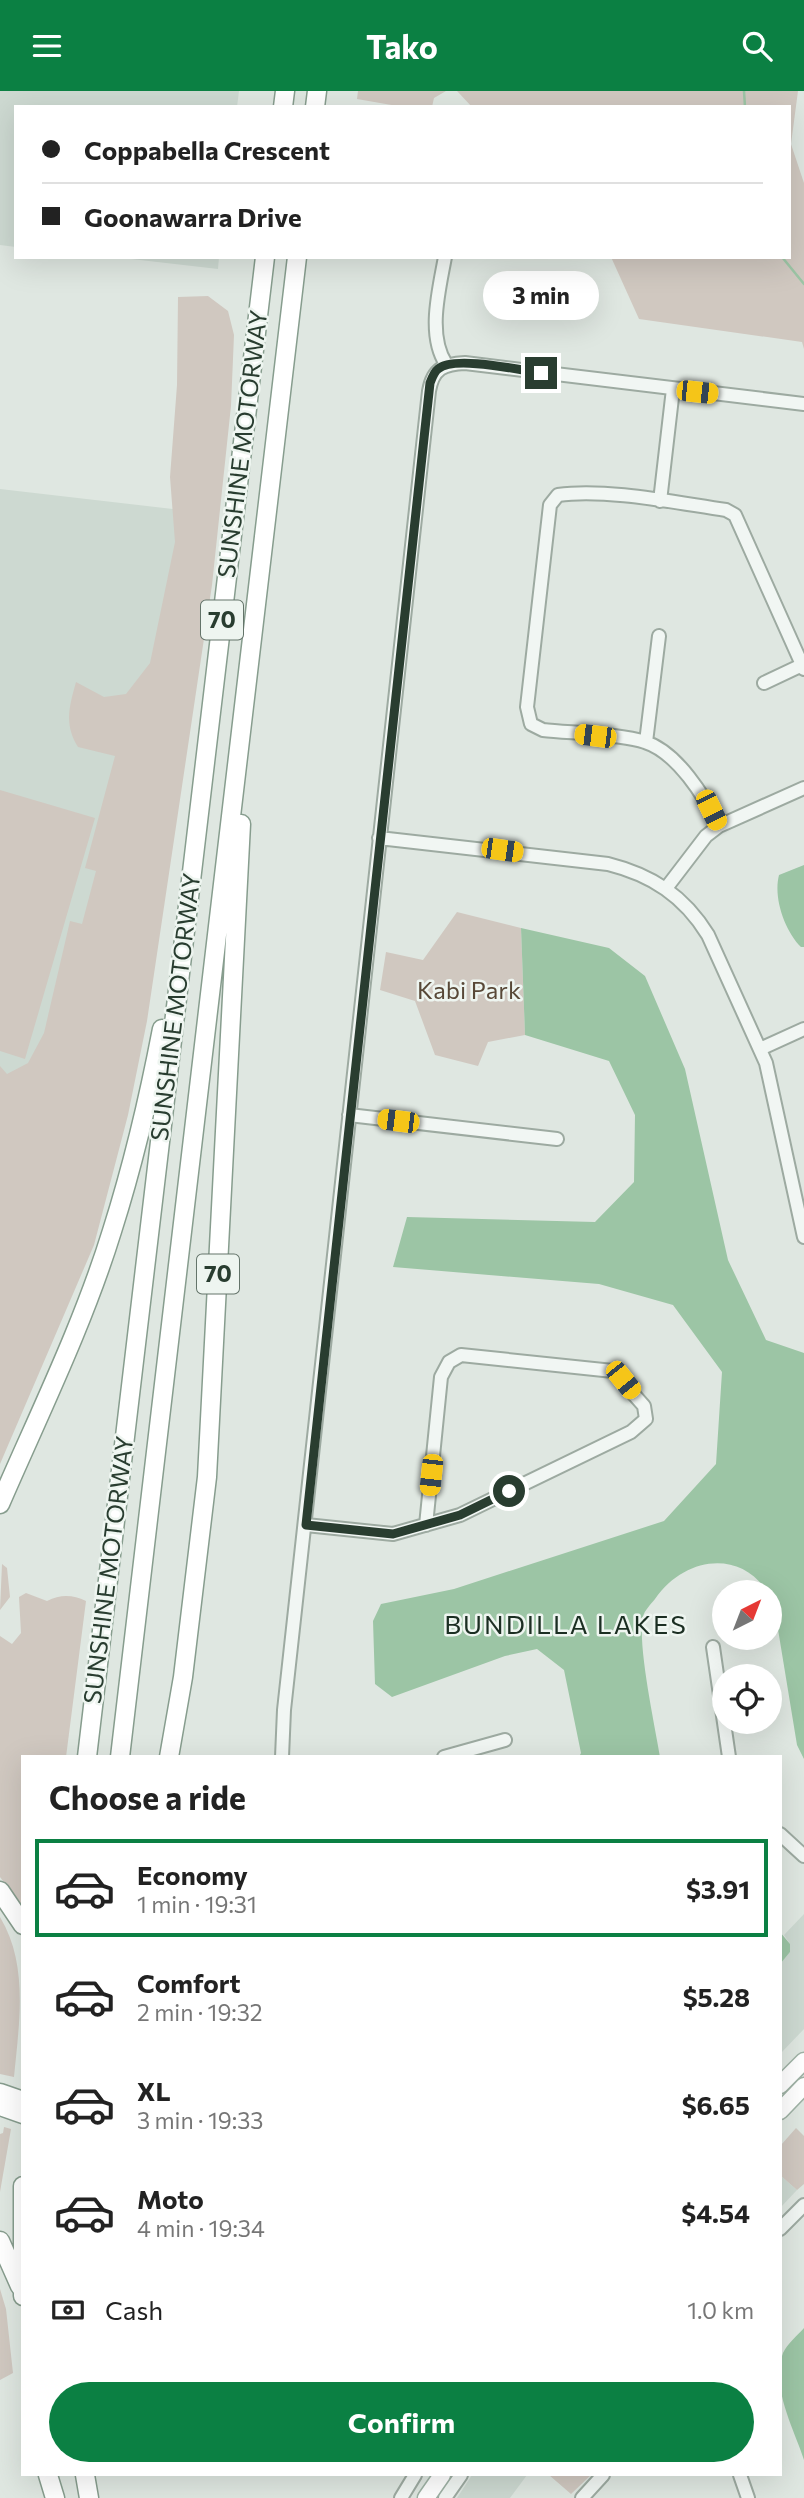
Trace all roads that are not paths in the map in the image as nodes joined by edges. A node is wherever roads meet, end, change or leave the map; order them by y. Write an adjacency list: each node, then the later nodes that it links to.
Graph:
1 (265, 259): 17 (highway, SUNSHINE MOTORWAY / 70)
2 (297, 259): 13 (highway, SUNSHINE MOTORWAY / 70)
3 (445, 259): 4 (street)
4 (446, 364): 5 (street); 15 (street)
5 (673, 389): 6 (street); 7 (street)
6 (804, 404)
7 (660, 501): 9 (street); 11 (street)
8 (659, 636): 11 (street)
9 (803, 667): 10 (street)
10 (764, 683)
11 (646, 742): 14 (street)
12 (804, 788): 14 (street)
13 (234, 790): 29 (highway, SUNSHINE MOTORWAY); 30 (highway, 70)
14 (719, 826): 16 (street)
15 (379, 838): 16 (street); 20 (street)
16 (667, 887): 19 (street)
17 (178, 983): 23 (highway, 70); 28 (highway, SUNSHINE MOTORWAY)
18 (804, 1029): 19 (street)
19 (760, 1049): 22 (street)
20 (349, 1115): 21 (street); 24 (street)
21 (557, 1139)
22 (804, 1237)
23 (0, 1504)
24 (306, 1525): 25 (street); 31 (street)
25 (426, 1525): 25 (street)
26 (713, 1650): 33 (street)
27 (505, 1739): 32 (street)
28 (87, 1755)
29 (120, 1755)
30 (169, 1755)
31 (282, 1755)
32 (451, 1755)
33 (729, 1755)
34 (782, 1836): 35 (street)
35 (804, 1856)
36 (0, 1891): 37 (highway)
37 (21, 1922)
38 (804, 2061): 39 (main road)
39 (782, 2083)
40 (804, 2086): 43 (main road)
41 (0, 2093): 42 (highway)
42 (16, 2107)
43 (782, 2109)
44 (804, 2205): 45 (street)
45 (782, 2227)
46 (0, 2241): 47 (highway)
47 (21, 2288)
48 (48, 2476): 56 (highway)
49 (62, 2476): 57 (highway)
50 (85, 2476): 58 (highway)
51 (414, 2476): 59 (street)
52 (441, 2476): 60 (main road)
53 (457, 2476): 61 (street)
54 (602, 2476): 62 (street)
55 (740, 2476): 63 (street)
56 (55, 2498)
57 (66, 2498)
58 (89, 2498)
59 (401, 2498)
60 (426, 2498)
61 (445, 2498)
62 (582, 2498)
63 (748, 2498)

